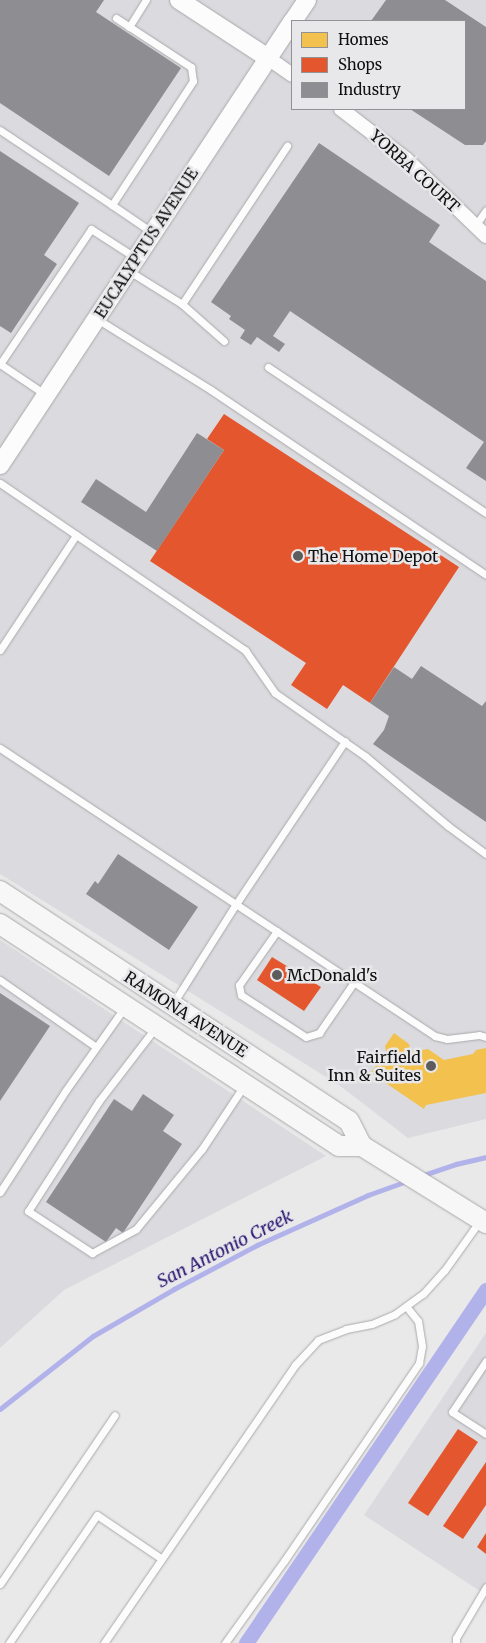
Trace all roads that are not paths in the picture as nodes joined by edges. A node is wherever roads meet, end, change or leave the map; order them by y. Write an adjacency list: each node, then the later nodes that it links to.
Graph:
1 (146, 0): 7 (lane)
2 (179, 0): 8 (street)
3 (307, 0): 5 (street, EUCALYPTUS AVENUE)
4 (116, 18): 7 (lane)
5 (294, 20)
6 (291, 25): 8 (street, EUCALYPTUS AVENUE)
7 (129, 27): 13 (lane)
8 (268, 58): 9 (street); 16 (street, EUCALYPTUS AVENUE)
9 (291, 74)
10 (342, 110): 15 (street, YORBA COURT)
11 (0, 130): 13 (lane)
12 (287, 146): 19 (lane)
13 (112, 205): 16 (lane)
14 (486, 210): 15 (lane)
15 (474, 226): 17 (street, YORBA COURT)
16 (153, 233): 18 (street, EUCALYPTUS AVENUE)
17 (486, 236)
18 (132, 264): 19 (lane); 20 (street, EUCALYPTUS AVENUE); 22 (lane)
19 (182, 304): 21 (lane)
20 (97, 318): 24 (street, EUCALYPTUS AVENUE); 29 (lane)
21 (224, 341)
22 (0, 363): 24 (lane)
23 (268, 367): 27 (lane)
24 (46, 395): 25 (street, EUCALYPTUS AVENUE)
25 (0, 465)
26 (0, 483): 28 (lane)
27 (486, 513)
28 (76, 535): 30 (lane); 31 (lane)
29 (486, 575)
30 (0, 650)
31 (345, 741): 33 (lane); 35 (lane)
32 (0, 748): 35 (lane)
33 (486, 854)
34 (0, 891): 40 (main road, RAMONA AVENUE)
35 (236, 904): 37 (lane); 40 (lane)
36 (0, 924): 41 (main road, RAMONA AVENUE)
37 (277, 931): 39 (lane); 39 (lane)
38 (0, 980): 44 (lane)
39 (354, 982): 43 (lane)
40 (172, 1005): 42 (main road); 46 (main road, RAMONA AVENUE)
41 (125, 1006): 42 (main road, RAMONA AVENUE); 44 (lane)
42 (156, 1026): 45 (main road, RAMONA AVENUE); 45 (lane)
43 (486, 1037)
44 (96, 1047): 47 (lane)
45 (245, 1085): 46 (main road, RAMONA AVENUE)
46 (362, 1146): 48 (main road)
47 (0, 1192)
48 (478, 1218): 49 (lane)
49 (406, 1306): 53 (lane); 58 (lane)
50 (486, 1361): 52 (lane)
51 (115, 1415): 54 (lane)
52 (486, 1434)
53 (162, 1559): 56 (lane); 57 (lane)
54 (0, 1584)
55 (486, 1587): 59 (lane)
56 (9, 1643)
57 (104, 1643)
58 (225, 1643)
59 (456, 1643)

